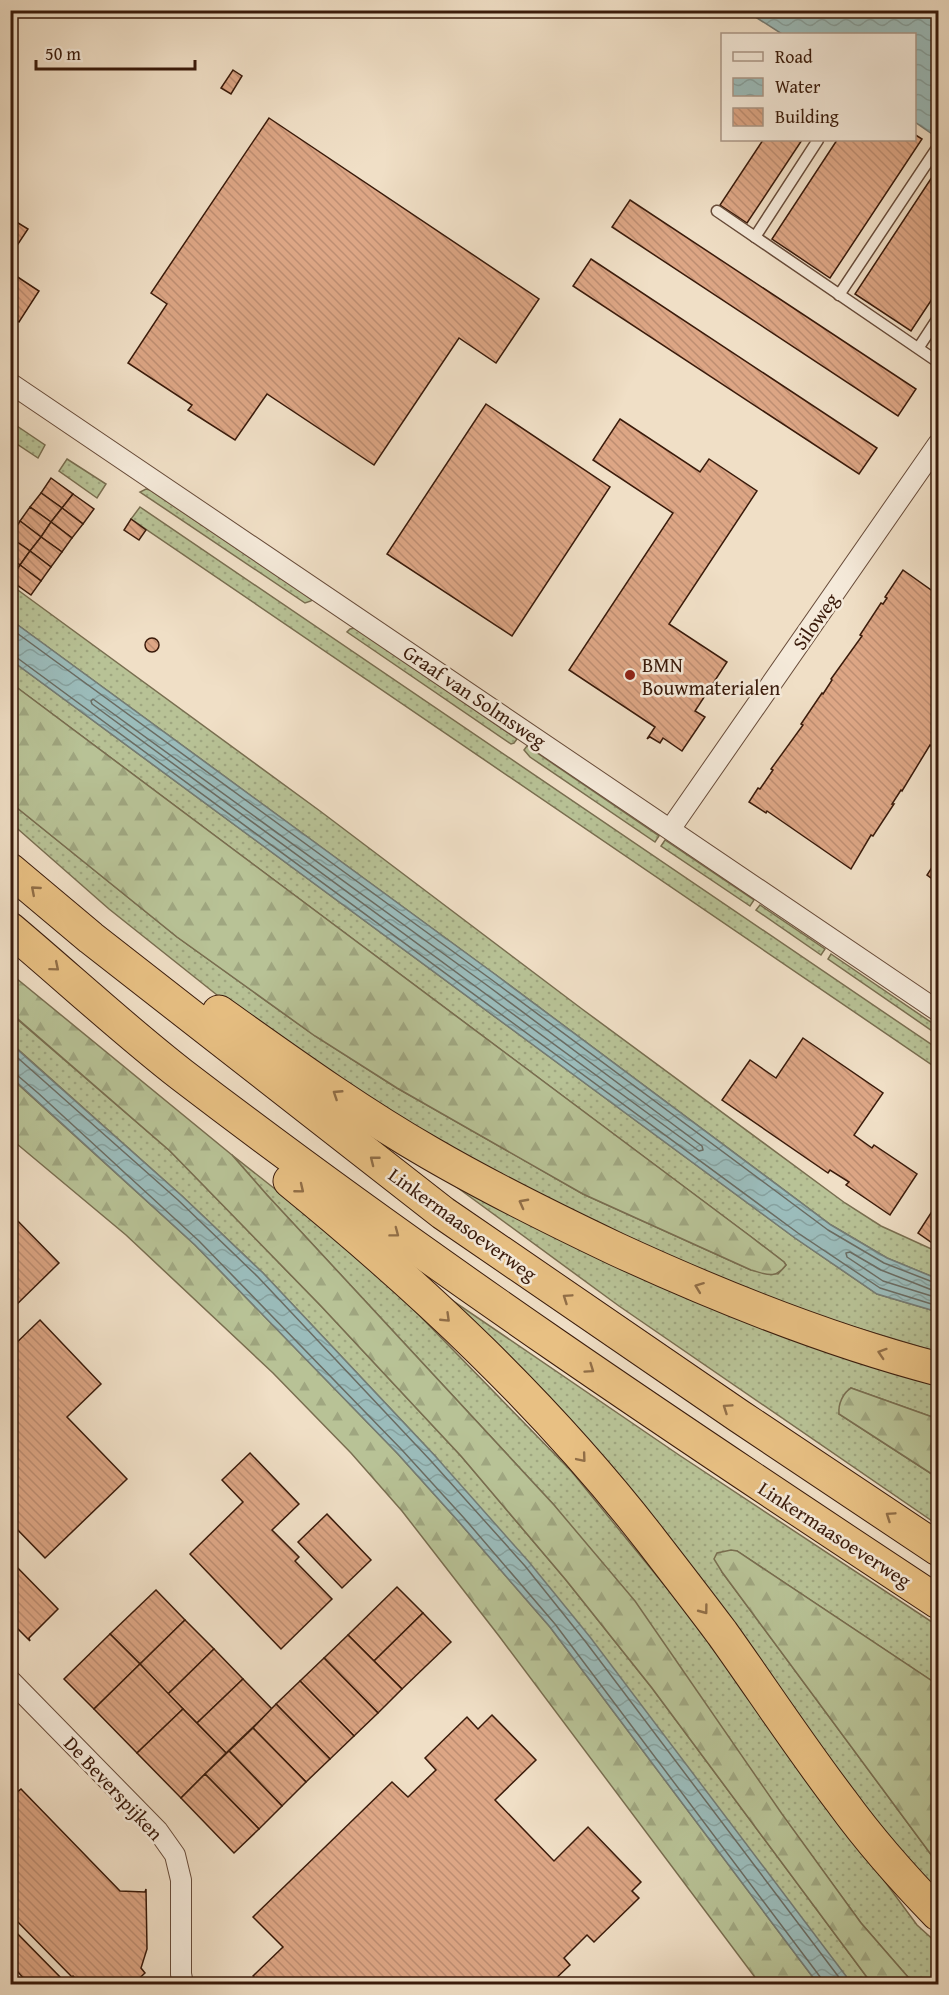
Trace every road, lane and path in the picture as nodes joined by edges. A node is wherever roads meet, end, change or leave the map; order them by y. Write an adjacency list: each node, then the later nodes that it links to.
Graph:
1 (817, 141): 4 (lane)
2 (937, 148): 5 (lane)
3 (717, 211): 4 (lane)
4 (755, 237): 5 (lane)
5 (839, 295): 7 (lane)
6 (939, 318): 7 (lane)
7 (919, 347): 8 (lane)
8 (939, 362)
9 (10, 383): 11 (street, Graaf van Solmsweg)
10 (939, 444): 11 (street, Siloweg)
11 (670, 828): 15 (street, Graaf van Solmsweg)
12 (10, 870): 14 (highway, Linkermaasoeverweg, one-way to 12)
13 (10, 930): 16 (highway, Linkermaasoeverweg, one-way to 16)
14 (91, 938): 17 (highway, one-way to 14); 18 (highway, Linkermaasoeverweg, one-way to 14)
15 (939, 1011)
16 (180, 1073): 19 (highway, Linkermaasoeverweg, one-way to 19); 21 (highway, one-way to 21)
17 (939, 1369)
18 (939, 1549)
19 (939, 1602)
20 (10, 1680): 22 (street, De Beverspijken)
21 (939, 1914)
22 (183, 1984)

